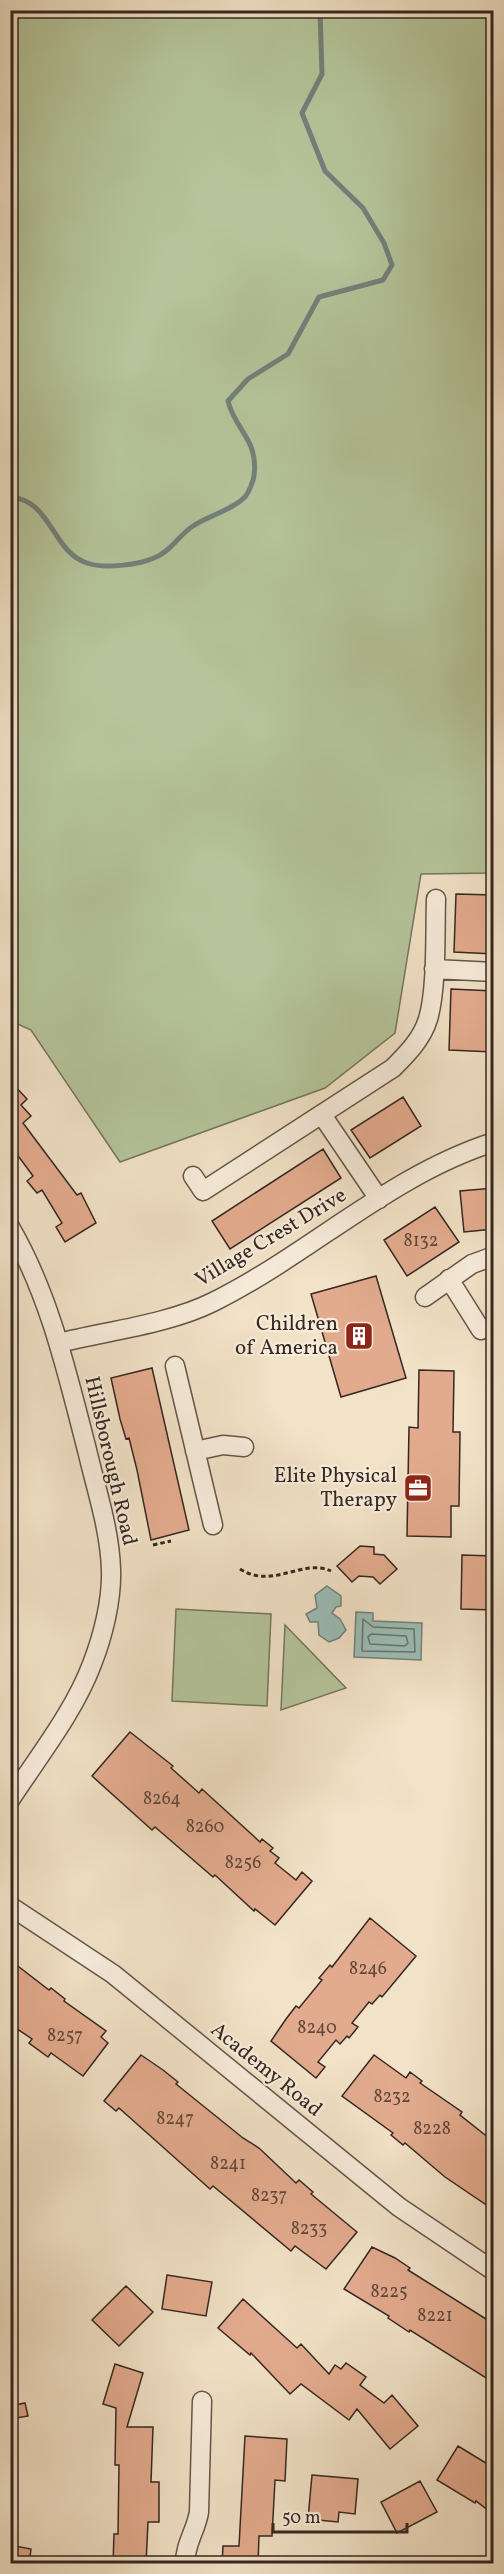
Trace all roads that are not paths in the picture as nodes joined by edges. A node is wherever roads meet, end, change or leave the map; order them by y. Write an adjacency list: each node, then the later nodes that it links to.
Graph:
1 (436, 898): 2 (street)
2 (434, 969): 3 (street); 4 (street)
3 (494, 972)
4 (322, 1115): 6 (street); 7 (street)
5 (494, 1142): 7 (street, Village Crest Drive)
6 (194, 1176)
7 (379, 1199): 13 (street, Village Crest Drive)
8 (10, 1227): 13 (street, Hillsborough Road)
9 (494, 1256): 10 (street)
10 (449, 1280): 11 (street); 12 (street)
11 (424, 1297)
12 (481, 1330)
13 (59, 1343): 18 (street, Hillsborough Road)
14 (174, 1366): 16 (street)
15 (244, 1447): 16 (street)
16 (195, 1451): 17 (street)
17 (213, 1524)
18 (10, 1800)
19 (10, 1906): 20 (street, Academy Road)
20 (494, 2271)
21 (202, 2401): 22 (street)
22 (185, 2564)

